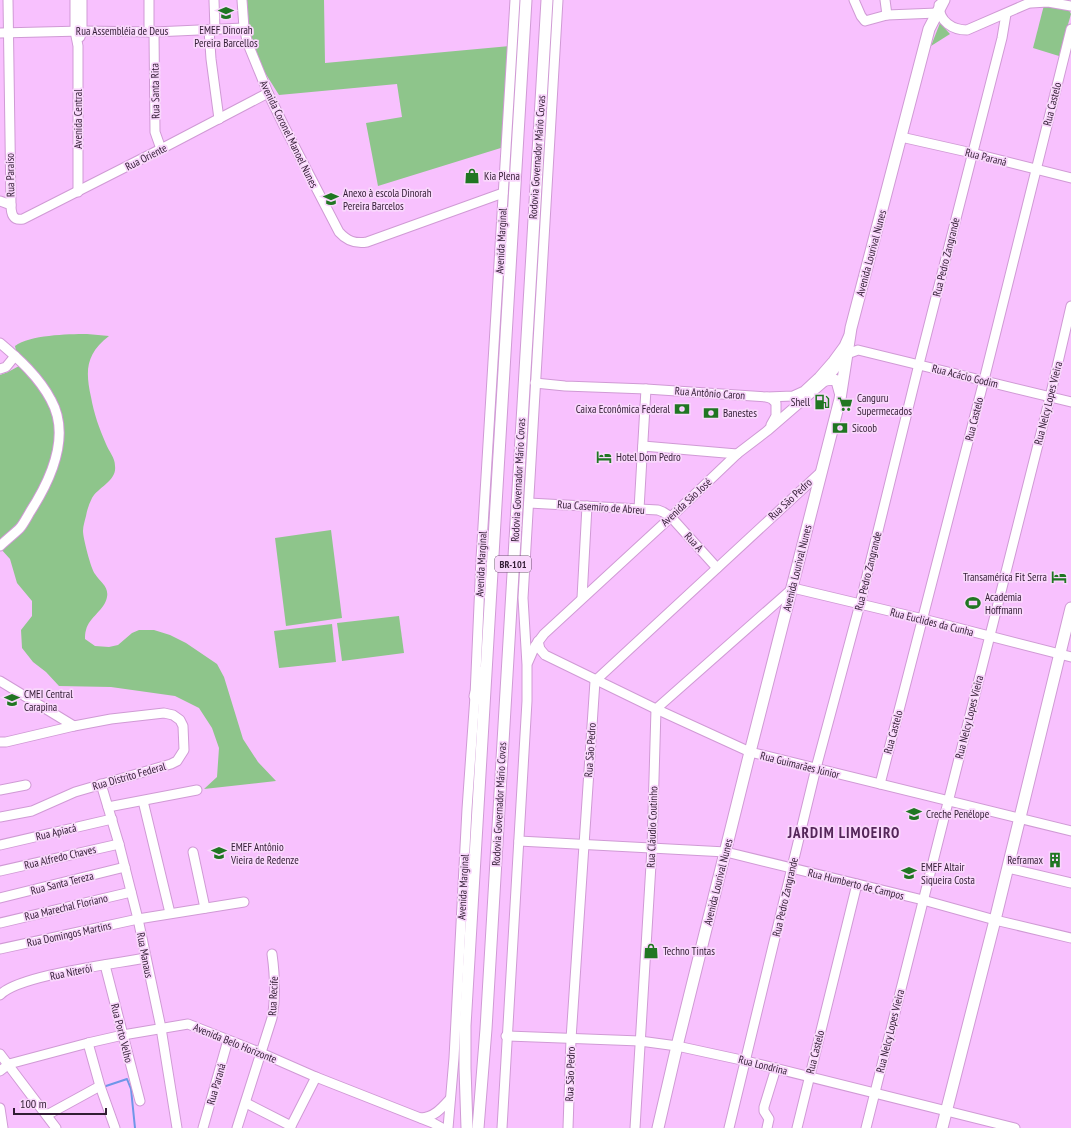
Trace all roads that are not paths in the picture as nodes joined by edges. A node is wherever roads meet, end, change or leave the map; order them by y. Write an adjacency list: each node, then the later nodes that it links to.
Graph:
1 (8, 0): 24 (street, Rua Paraíso)
2 (75, 0): 22 (street, Avenida Central)
3 (82, 0): 22 (street, Avenida Central)
4 (148, 0): 23 (street, Rua Santa Rita)
5 (214, 0): 21 (street)
6 (242, 0): 19 (street, Avenida Coronel Manoel Nunes)
7 (515, 0): 33 (street, Avenida Marginal)
8 (526, 0): 69 (main road, Rodovia Governador Mário Covas / BR-101)
9 (547, 0): 157 (main road, Rodovia Governador Mário Covas / BR-101)
10 (558, 0): 45 (street)
11 (854, 0): 18 (street)
12 (885, 0): 18 (street)
13 (944, 0): 16 (main road, Avenida Lourival Nunes)
14 (1033, 1): 15 (street); 17 (street)
15 (1071, 6)
16 (938, 8): 17 (street); 18 (street); 27 (main road, Avenida Lourival Nunes)
17 (1006, 14): 29 (street, Rua Pedro Zangrande)
18 (887, 15)
19 (244, 28): 21 (street, Rua Assembléia de Deus); 25 (street, Avenida Coronel Manoel Nunes)
20 (1071, 29): 30 (street, Rua Castelo)
21 (212, 30): 23 (street, Rua Assembléia de Deus); 26 (street)
22 (78, 31): 23 (street, Rua Assembléia de Deus); 24 (street, Rua Assembléia de Deus); 32 (street, Avenida Central)
23 (152, 32): 28 (street, Rua Santa Rita)
24 (4, 33): 35 (street, Rua Paraíso)
25 (268, 93): 26 (street, Rua Oriente); 33 (street, Avenida Coronel Manoel Nunes)
26 (219, 119): 28 (street, Rua Oriente)
27 (901, 137): 29 (street, Rua Paraná); 37 (main road, Avenida Lourival Nunes)
28 (161, 150): 32 (street, Rua Oriente)
29 (972, 153): 30 (street, Rua Paraná); 41 (street, Rua Pedro Zangrande)
30 (1036, 169): 31 (street, Rua Paraná); 44 (street, Rua Castelo)
31 (1071, 178)
32 (78, 192): 35 (street, Rua Oriente)
33 (503, 193): 76 (street, Avenida Marginal)
34 (0, 201): 35 (street)
35 (11, 206)
36 (1071, 306): 48 (street, Rua Nelcy Lopes Vieira)
37 (851, 328): 39 (main road, Avenida Lourival Nunes); 47 (street, Rua Antônio Caron)
38 (0, 343): 40 (street)
39 (847, 354): 41 (street, Rua Acácio Godim); 43 (street, Avenida São José); 49 (main road, Avenida Lourival Nunes)
40 (15, 356): 42 (street); 59 (street)
41 (919, 364): 44 (street, Rua Acácio Godim); 63 (street, Rua Pedro Zangrande)
42 (0, 369)
43 (826, 380): 49 (main road); 51 (street, Avenida São José)
44 (984, 380): 48 (street, Rua Acácio Godim); 65 (street, Rua Castelo)
45 (535, 383): 46 (street, Rua Antônio Caron); 55 (street)
46 (646, 389): 47 (street, Rua Antônio Caron); 52 (street)
47 (767, 397): 51 (street)
48 (1050, 397): 50 (street, Rua Acácio Godim); 66 (street, Rua Nelcy Lopes Vieira)
49 (840, 399): 54 (main road, Avenida Lourival Nunes)
50 (1071, 402)
51 (767, 431): 53 (street, Avenida São José)
52 (643, 446): 53 (street); 57 (street)
53 (737, 454): 58 (street, Avenida São José)
54 (822, 470): 60 (street, Rua São Pedro); 61 (main road, Avenida Lourival Nunes)
55 (529, 502): 56 (street, Rua Casemiro de Abreu); 73 (street)
56 (587, 506): 57 (street, Rua Casemiro de Abreu); 62 (street)
57 (639, 509): 58 (street, Rua Casemiro de Abreu)
58 (671, 517): 60 (street, Rua A); 62 (street, Avenida São José)
59 (0, 546)
60 (717, 568): 74 (street, Rua São Pedro)
61 (793, 588): 63 (street, Rua Euclides da Cunha); 77 (street); 80 (main road, Avenida Lourival Nunes)
62 (582, 598): 67 (street, Avenida São José)
63 (860, 604): 65 (street, Rua Euclides da Cunha); 81 (street, Rua Pedro Zangrande)
64 (1071, 608): 68 (main road)
65 (923, 619): 66 (street, Rua Euclides da Cunha); 84 (street, Rua Castelo)
66 (989, 636): 68 (street, Rua Euclides da Cunha); 87 (street, Rua Nelcy Lopes Vieira)
67 (538, 642): 70 (street); 71 (street, Avenida São José)
68 (1057, 653): 72 (street, Rua Euclides da Cunha); 91 (main road)
69 (488, 654): 76 (main road); 156 (main road, Rodovia Governador Mário Covas / BR-101)
70 (545, 655): 71 (street); 74 (street, Rua Guimarães Júnior)
71 (530, 656): 73 (street, Avenida São José)
72 (1071, 657)
73 (527, 665): 94 (street)
74 (595, 680): 77 (street, Rua Guimarães Júnior); 96 (street, Rua São Pedro)
75 (0, 681): 78 (street)
76 (475, 696): 140 (street, Avenida Marginal)
77 (656, 710): 80 (street, Rua Guimarães Júnior); 98 (street, Rua Cláudio Coutinho)
78 (74, 726): 79 (street, Rua Distrito Federal); 83 (street, Rua Distrito Federal)
79 (0, 742)
80 (750, 752): 81 (street, Rua Guimarães Júnior); 100 (main road, Avenida Lourival Nunes)
81 (816, 768): 84 (street, Rua Guimarães Júnior); 102 (street, Rua Pedro Zangrande)
82 (26, 784): 85 (street)
83 (101, 784): 89 (street, Rua Manaus); 90 (street, Rua Distrito Federal)
84 (880, 784): 87 (street, Rua Guimarães Júnior)
85 (0, 790)
86 (197, 790): 88 (street)
87 (948, 800): 91 (street, Rua Guimarães Júnior); 109 (street, Rua Nelcy Lopes Vieira)
88 (143, 801): 89 (street); 112 (street)
89 (108, 807): 92 (street, Rua Manaus)
90 (0, 817)
91 (1020, 818): 93 (street, Rua Guimarães Júnior); 103 (main road)
92 (112, 819): 95 (street, Rua Manaus); 97 (street, Rua Apiacá)
93 (1071, 831)
94 (519, 841): 96 (street, Rua Humberto de Campos); 124 (street)
95 (119, 844): 101 (street, Rua Manaus); 104 (street, Rua Alfredo Chaves)
96 (583, 844): 98 (street, Rua Humberto de Campos); 125 (street, Rua São Pedro)
97 (0, 845)
98 (652, 848): 100 (street, Rua Humberto de Campos); 127 (street, Rua Cláudio Coutinho)
99 (193, 852): 111 (street)
100 (726, 852): 102 (street, Rua Humberto de Campos); 129 (main road, Avenida Lourival Nunes)
101 (125, 867): 107 (street, Rua Manaus); 108 (street, Rua Santa Tereza)
102 (792, 868): 106 (street, Rua Humberto de Campos); 132 (street, Rua Pedro Zangrande)
103 (1008, 868): 105 (street); 114 (main road)
104 (0, 871)
105 (1071, 883)
106 (857, 884): 109 (street, Rua Humberto de Campos); 137 (street, Rua Castelo)
107 (131, 892): 113 (street, Rua Manaus); 115 (street, Rua Marechal Floriano)
108 (0, 898)
109 (923, 900): 114 (street, Rua Humberto de Campos); 139 (street, Rua Nelcy Lopes Vieira)
110 (244, 902): 111 (street, Rua Domingos Martins)
111 (205, 908): 112 (street, Rua Domingos Martins)
112 (170, 913): 113 (street, Rua Domingos Martins)
113 (138, 919): 117 (street, Rua Domingos Martins); 119 (street, Rua Manaus)
114 (995, 920): 116 (street, Rua Humberto de Campos); 144 (main road)
115 (0, 923)
116 (1071, 938)
117 (0, 949)
118 (272, 954): 130 (street, Rua Recife)
119 (145, 958): 120 (street, Rua Niterói); 122 (street, Rua Manaus)
120 (105, 965): 121 (street, Rua Niterói); 123 (street, Rua Porto Velho)
121 (0, 995)
122 (161, 1028): 123 (street, Avenida Belo Horizonte); 126 (street, Avenida Belo Horizonte); 151 (street, Rua Manaus)
123 (123, 1035): 128 (street, Avenida Belo Horizonte); 141 (street, Rua Porto Velho)
124 (506, 1036): 125 (street, Rua Londrina); 158 (street)
125 (571, 1039): 127 (street, Rua Londrina); 159 (street, Rua São Pedro)
126 (228, 1040): 130 (street, Avenida Belo Horizonte); 152 (street, Rua Paraná)
127 (640, 1041): 129 (street, Rua Londrina); 160 (street, Rua Cláudio Coutinho)
128 (88, 1043): 133 (street, Avenida Belo Horizonte); 138 (street)
129 (677, 1046): 132 (street, Rua Londrina); 161 (main road, Avenida Lourival Nunes)
130 (262, 1053): 136 (street, Avenida Belo Horizonte); 142 (street, Rua Recife)
131 (0, 1054): 133 (street)
132 (746, 1061): 134 (street, Rua Londrina); 162 (street, Rua Pedro Zangrande)
133 (9, 1064): 135 (street, Avenida Belo Horizonte); 145 (street)
134 (776, 1068): 137 (street, Rua Londrina); 163 (street)
135 (0, 1071)
136 (316, 1077): 146 (street, Avenida Belo Horizonte); 147 (street)
137 (809, 1077): 139 (street, Rua Londrina); 164 (street, Rua Castelo)
138 (100, 1086): 145 (street); 150 (street)
139 (874, 1093): 144 (street, Rua Londrina); 165 (street, Rua Nelcy Lopes Vieira)
140 (450, 1099): 146 (street); 155 (street, Avenida Marginal)
141 (140, 1101)
142 (246, 1102): 147 (street); 153 (street, Rua Recife)
143 (0, 1108): 148 (street)
144 (947, 1111): 166 (main road); 167 (street, Rua Londrina)
145 (47, 1115): 149 (street)
146 (418, 1118): 154 (street, Avenida Belo Horizonte)
147 (290, 1127)
148 (3, 1128)
149 (56, 1128)
150 (115, 1128)
151 (177, 1128)
152 (203, 1128)
153 (237, 1128)
154 (442, 1128)
155 (448, 1128)
156 (467, 1128)
157 (478, 1128)
158 (502, 1128)
159 (568, 1128)
160 (635, 1128)
161 (658, 1128)
162 (729, 1128)
163 (767, 1128)
164 (797, 1128)
165 (866, 1128)
166 (942, 1128)
167 (1012, 1128)

